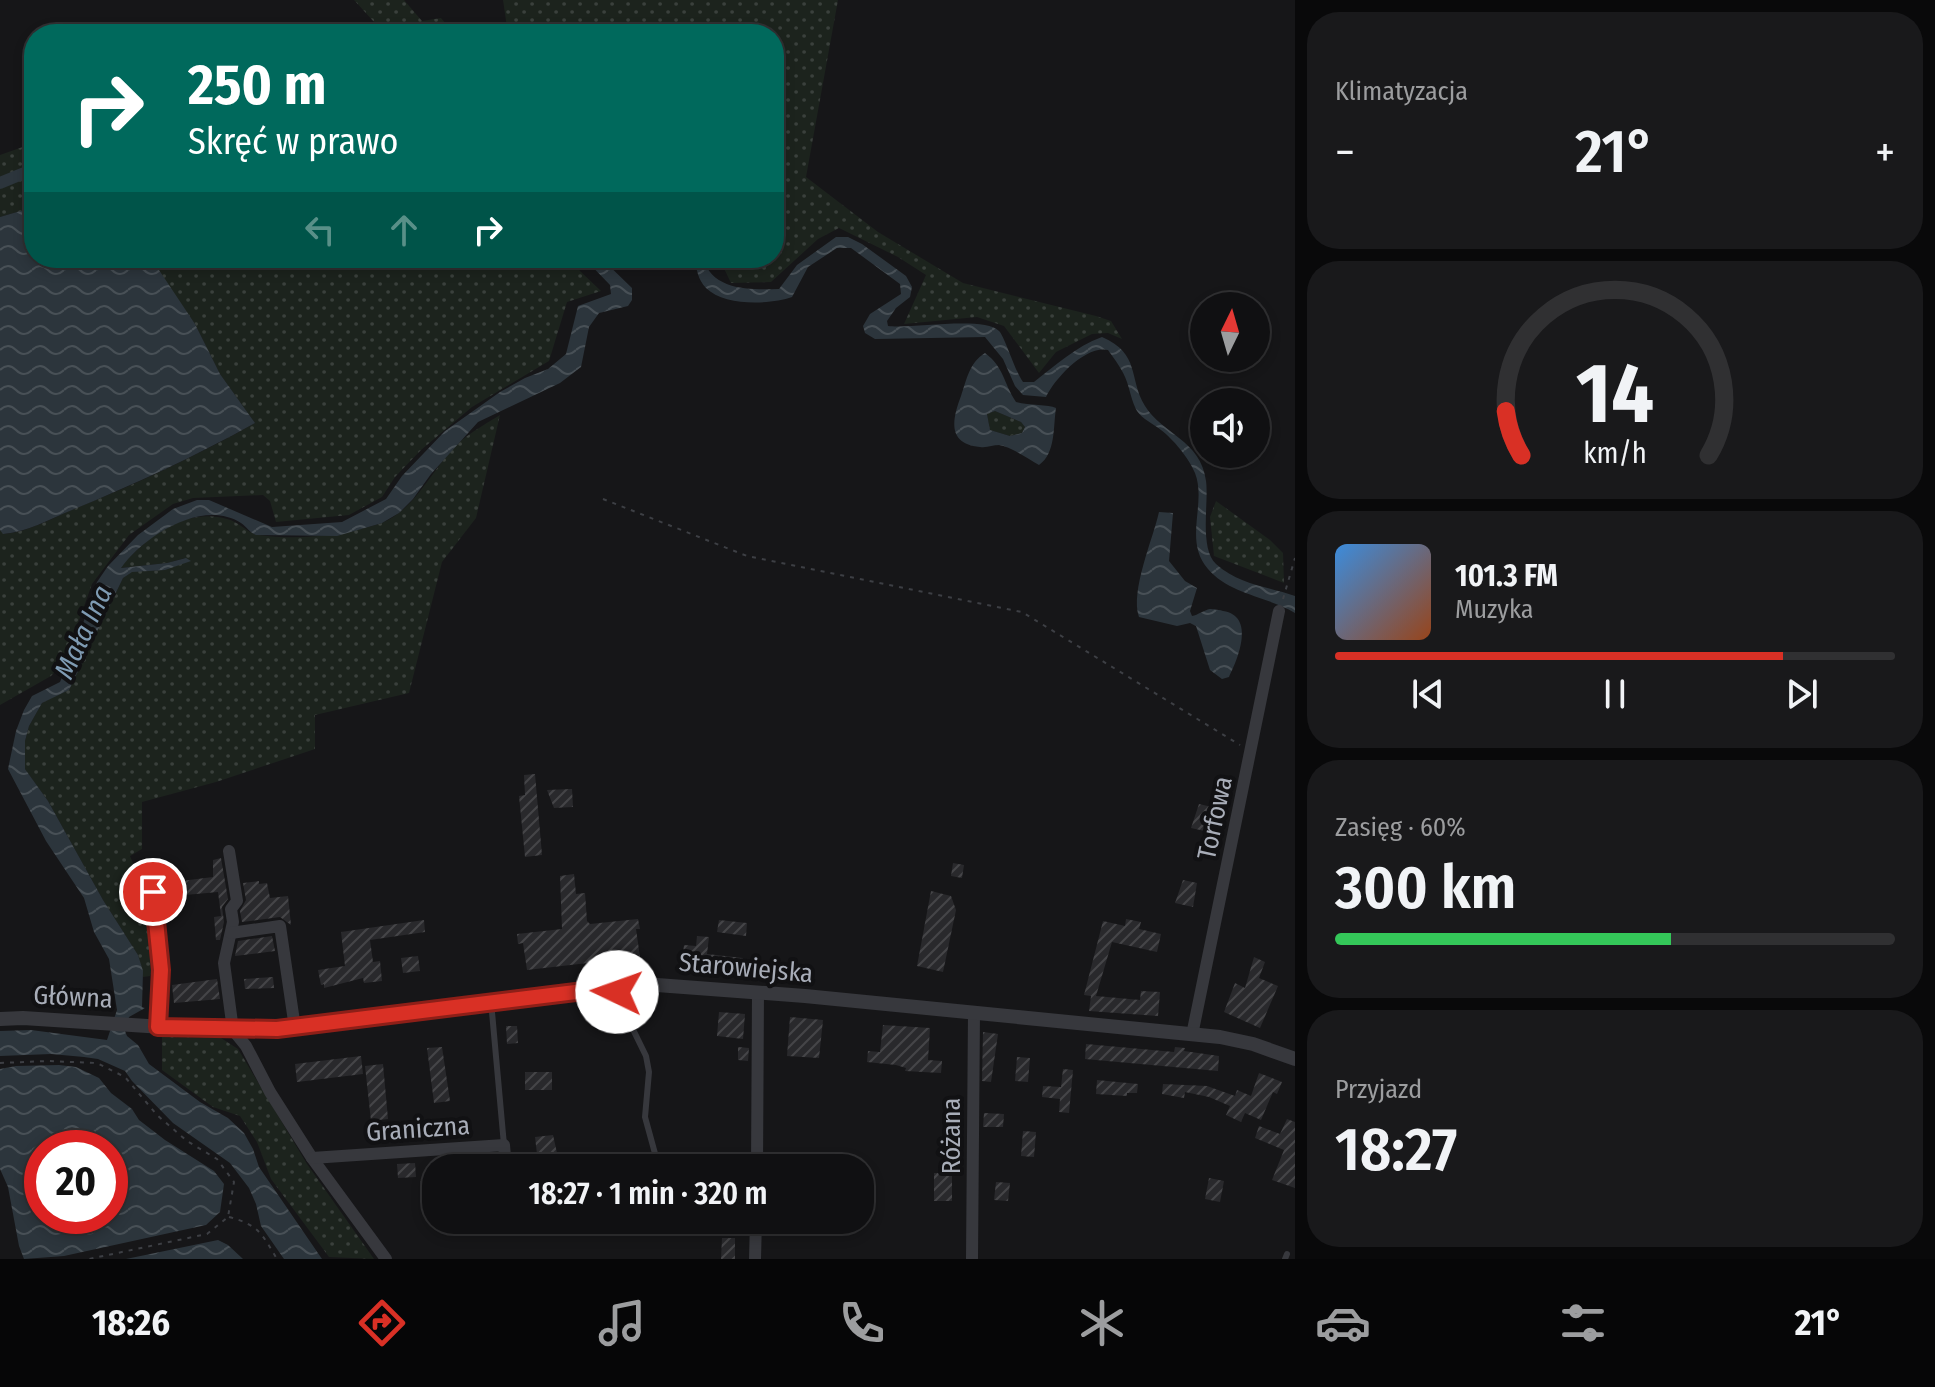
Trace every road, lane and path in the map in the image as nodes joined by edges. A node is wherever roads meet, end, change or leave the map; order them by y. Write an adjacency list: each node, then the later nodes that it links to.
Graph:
1 (603, 499): 5 (path)
2 (1295, 558): 3 (path)
3 (1287, 587)
4 (1279, 611): 5 (street, Torfowa)
5 (1252, 752): 17 (street, Torfowa)
6 (229, 851): 8 (street)
7 (150, 866): 14 (street)
8 (231, 933): 15 (street); 16 (street)
9 (616, 987): 10 (street, Starowiejska); 11 (street, Starowiejska); 22 (lane)
10 (758, 992): 12 (street, Starowiejska); 23 (street)
11 (491, 1001): 15 (street, Starowiejska); 20 (lane)
12 (974, 1013): 17 (street, Starowiejska); 31 (street, Różana)
13 (0, 1019): 14 (street, Główna)
14 (150, 1026): 16 (street, Starowiejska)
15 (295, 1028): 16 (street, Starowiejska)
16 (233, 1030): 24 (street)
17 (1192, 1035): 18 (street, Starowiejska)
18 (1295, 1059)
19 (0, 1063): 25 (path)
20 (504, 1145): 21 (street, Graniczna); 24 (street, Graniczna)
21 (505, 1154)
22 (655, 1154)
23 (757, 1154)
24 (312, 1158): 29 (street)
25 (228, 1217): 27 (path); 28 (path)
26 (756, 1234): 30 (street)
27 (89, 1259)
28 (277, 1259)
29 (386, 1259)
30 (755, 1259)
31 (972, 1259)

